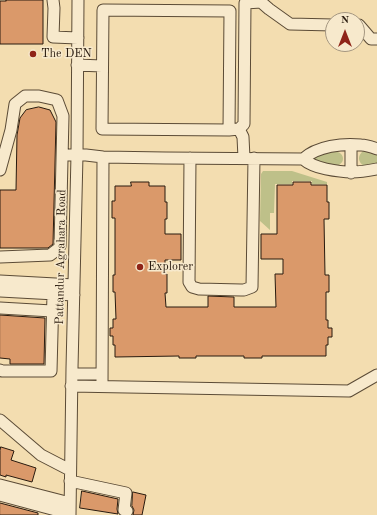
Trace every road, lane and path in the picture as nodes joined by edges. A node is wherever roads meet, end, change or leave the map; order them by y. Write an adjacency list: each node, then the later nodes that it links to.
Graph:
1 (53, 0): 5 (street)
2 (78, 0): 5 (street, Pattandur Agrahara Road)
3 (325, 25): 9 (street)
4 (365, 32): 6 (street)
5 (78, 38): 7 (street, Pattandur Agrahara Road)
6 (377, 39)
7 (77, 65): 8 (street); 13 (street, Pattandur Agrahara Road)
8 (102, 66): 9 (street); 9 (street)
9 (234, 130): 16 (street)
10 (351, 145): 11 (street); 17 (street); 20 (street)
11 (377, 149)
12 (62, 155): 13 (street); 18 (street); 21 (street)
13 (77, 155): 14 (street); 23 (street, Pattandur Agrahara Road)
14 (103, 157): 15 (street); 29 (street)
15 (190, 158): 16 (street); 16 (street)
16 (249, 158): 17 (street)
17 (303, 158): 20 (street)
18 (0, 170)
19 (377, 170): 20 (street)
20 (351, 172)
21 (0, 257)
22 (0, 281): 23 (street)
23 (74, 290): 25 (street); 30 (street, Pattandur Agrahara Road)
24 (0, 291): 25 (street)
25 (53, 294): 27 (street)
26 (0, 308): 27 (street)
27 (52, 311): 28 (street)
28 (0, 370)
29 (102, 370): 30 (street); 33 (street)
30 (72, 371): 32 (street, Pattandur Agrahara Road)
31 (377, 375): 33 (street)
32 (71, 386): 33 (street); 35 (street, Pattandur Agrahara Road)
33 (102, 386)
34 (0, 420): 35 (street)
35 (70, 470): 36 (street, Pattandur Agrahara Road)
36 (70, 481): 39 (street, Pattandur Agrahara Road); 40 (street)
37 (0, 485): 39 (street)
38 (0, 496): 41 (street)
39 (70, 511): 41 (street)
40 (127, 511)
41 (53, 512)

